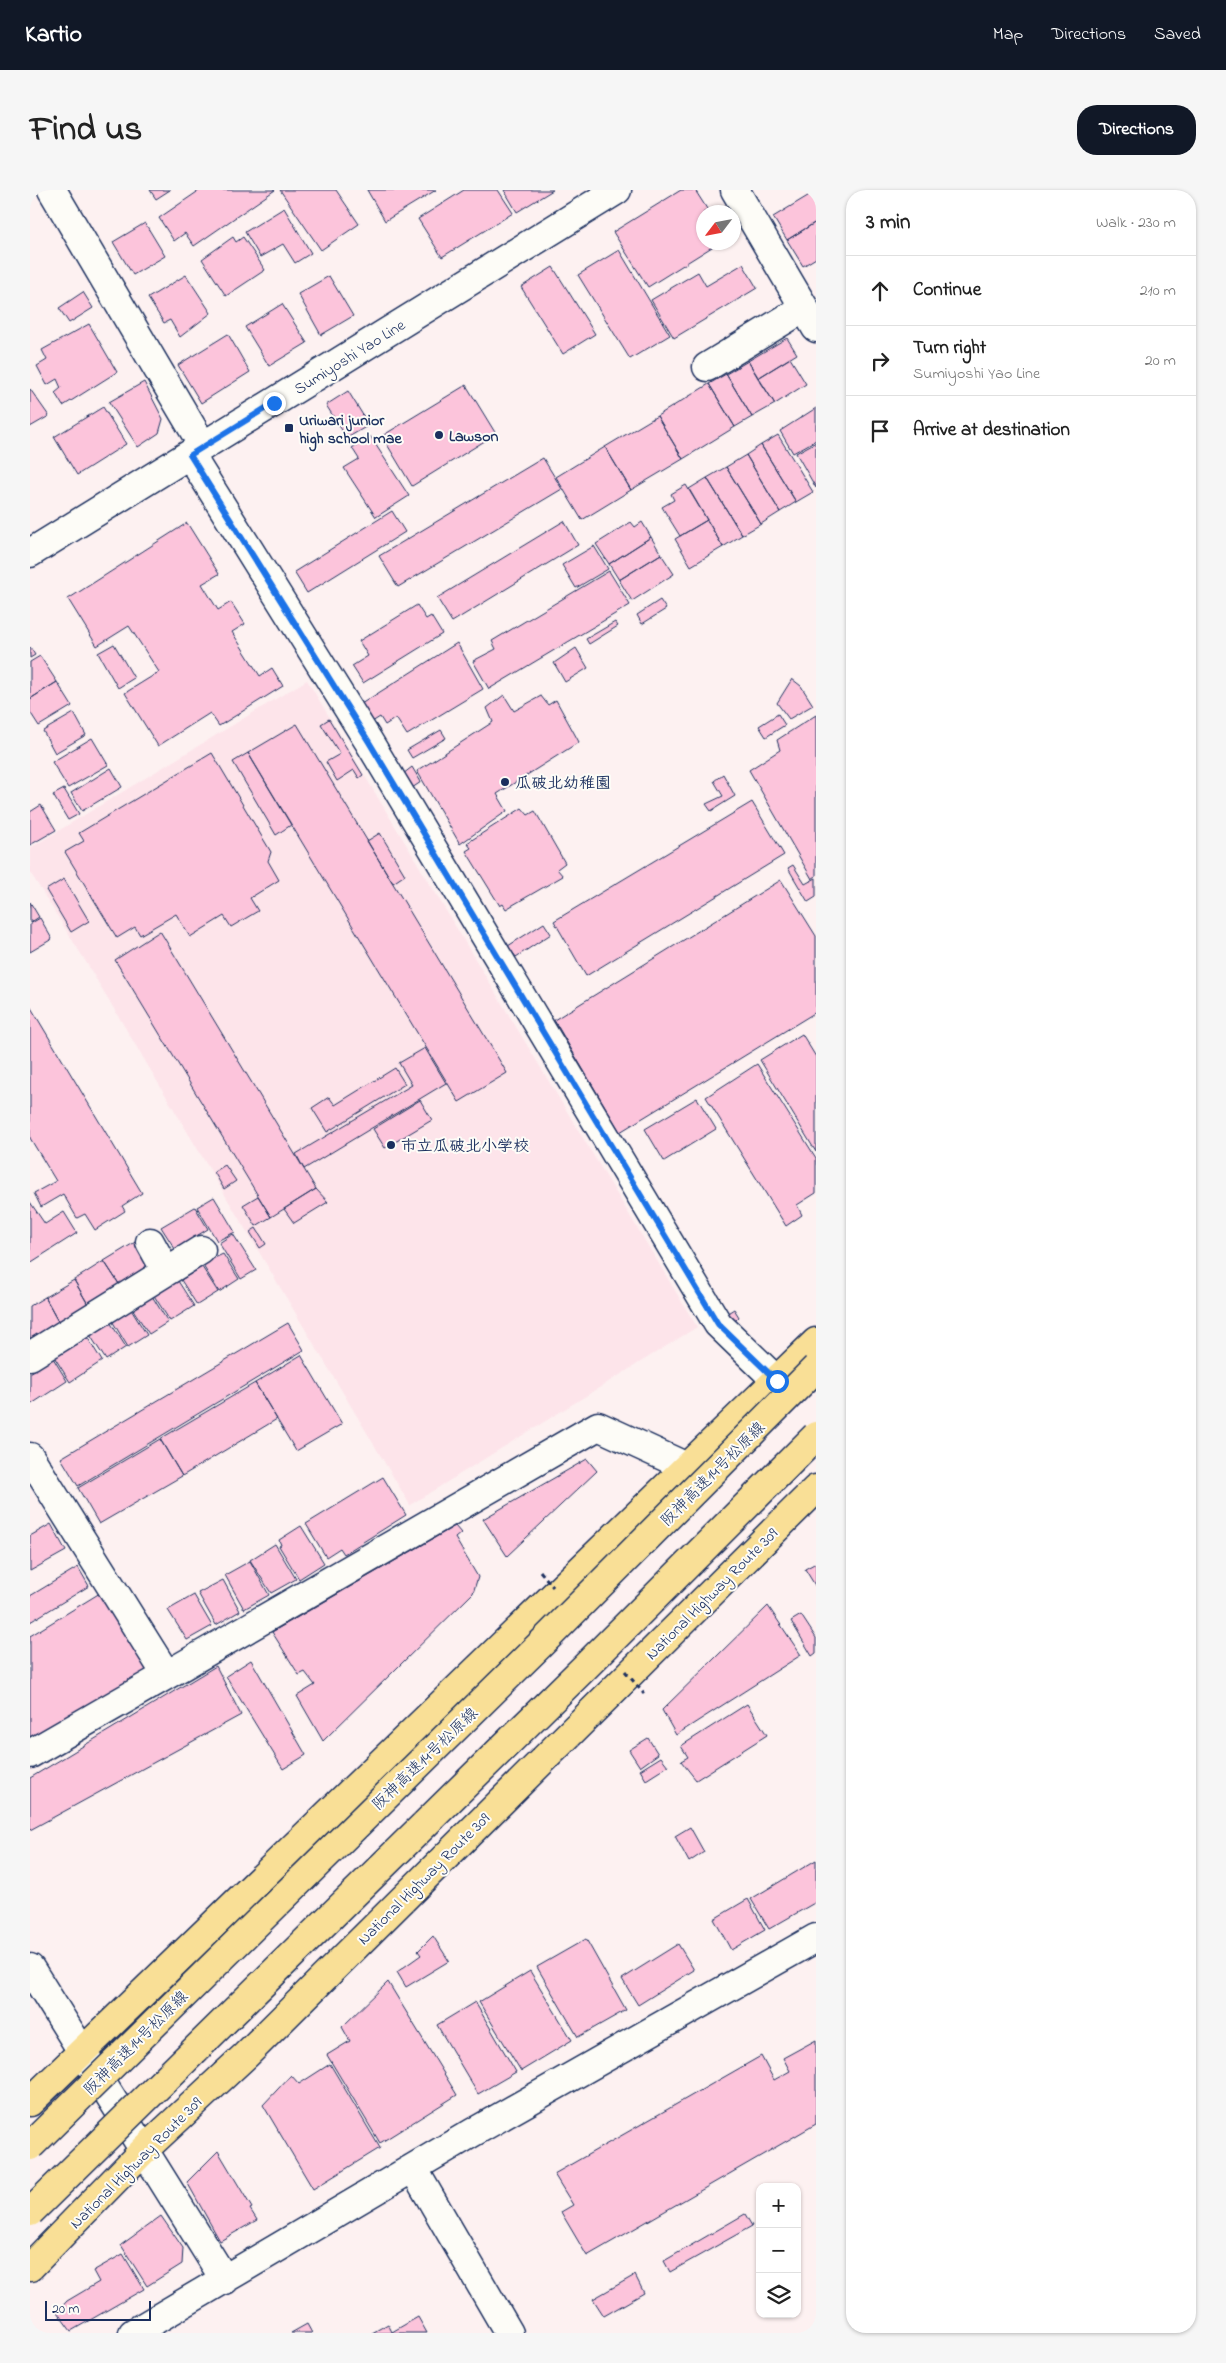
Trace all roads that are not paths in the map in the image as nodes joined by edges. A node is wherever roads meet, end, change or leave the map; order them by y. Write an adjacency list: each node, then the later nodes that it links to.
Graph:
1 (52, 190): 6 (street)
2 (617, 190): 6 (street, Sumiyoshi Yao Line)
3 (735, 190): 4 (street)
4 (810, 318): 5 (street)
5 (707, 367)
6 (197, 451): 7 (street, Sumiyoshi Yao Line); 14 (street)
7 (30, 552)
8 (150, 1242): 10 (street)
9 (201, 1250): 10 (street)
10 (166, 1271): 12 (street)
11 (816, 1342): 14 (highway)
12 (30, 1356)
13 (816, 1368): 25 (highway, 阪神高速14号松原線, bridge)
14 (777, 1381): 17 (highway)
15 (816, 1436): 28 (highway, bridge)
16 (30, 1457): 19 (street)
17 (687, 1467): 19 (street); 23 (highway)
18 (816, 1489): 26 (highway, National Highway Route 309)
19 (166, 1674): 20 (street)
20 (30, 1754)
21 (816, 1938): 27 (street)
22 (30, 1968): 23 (street)
23 (82, 2049): 24 (highway); 26 (street)
24 (30, 2102)
25 (30, 2146)
26 (145, 2149): 29 (highway, National Highway Route 309); 30 (street)
27 (413, 2168): 30 (street); 32 (street)
28 (30, 2212)
29 (30, 2267)
30 (224, 2280): 31 (street)
31 (133, 2333)
32 (509, 2333)

